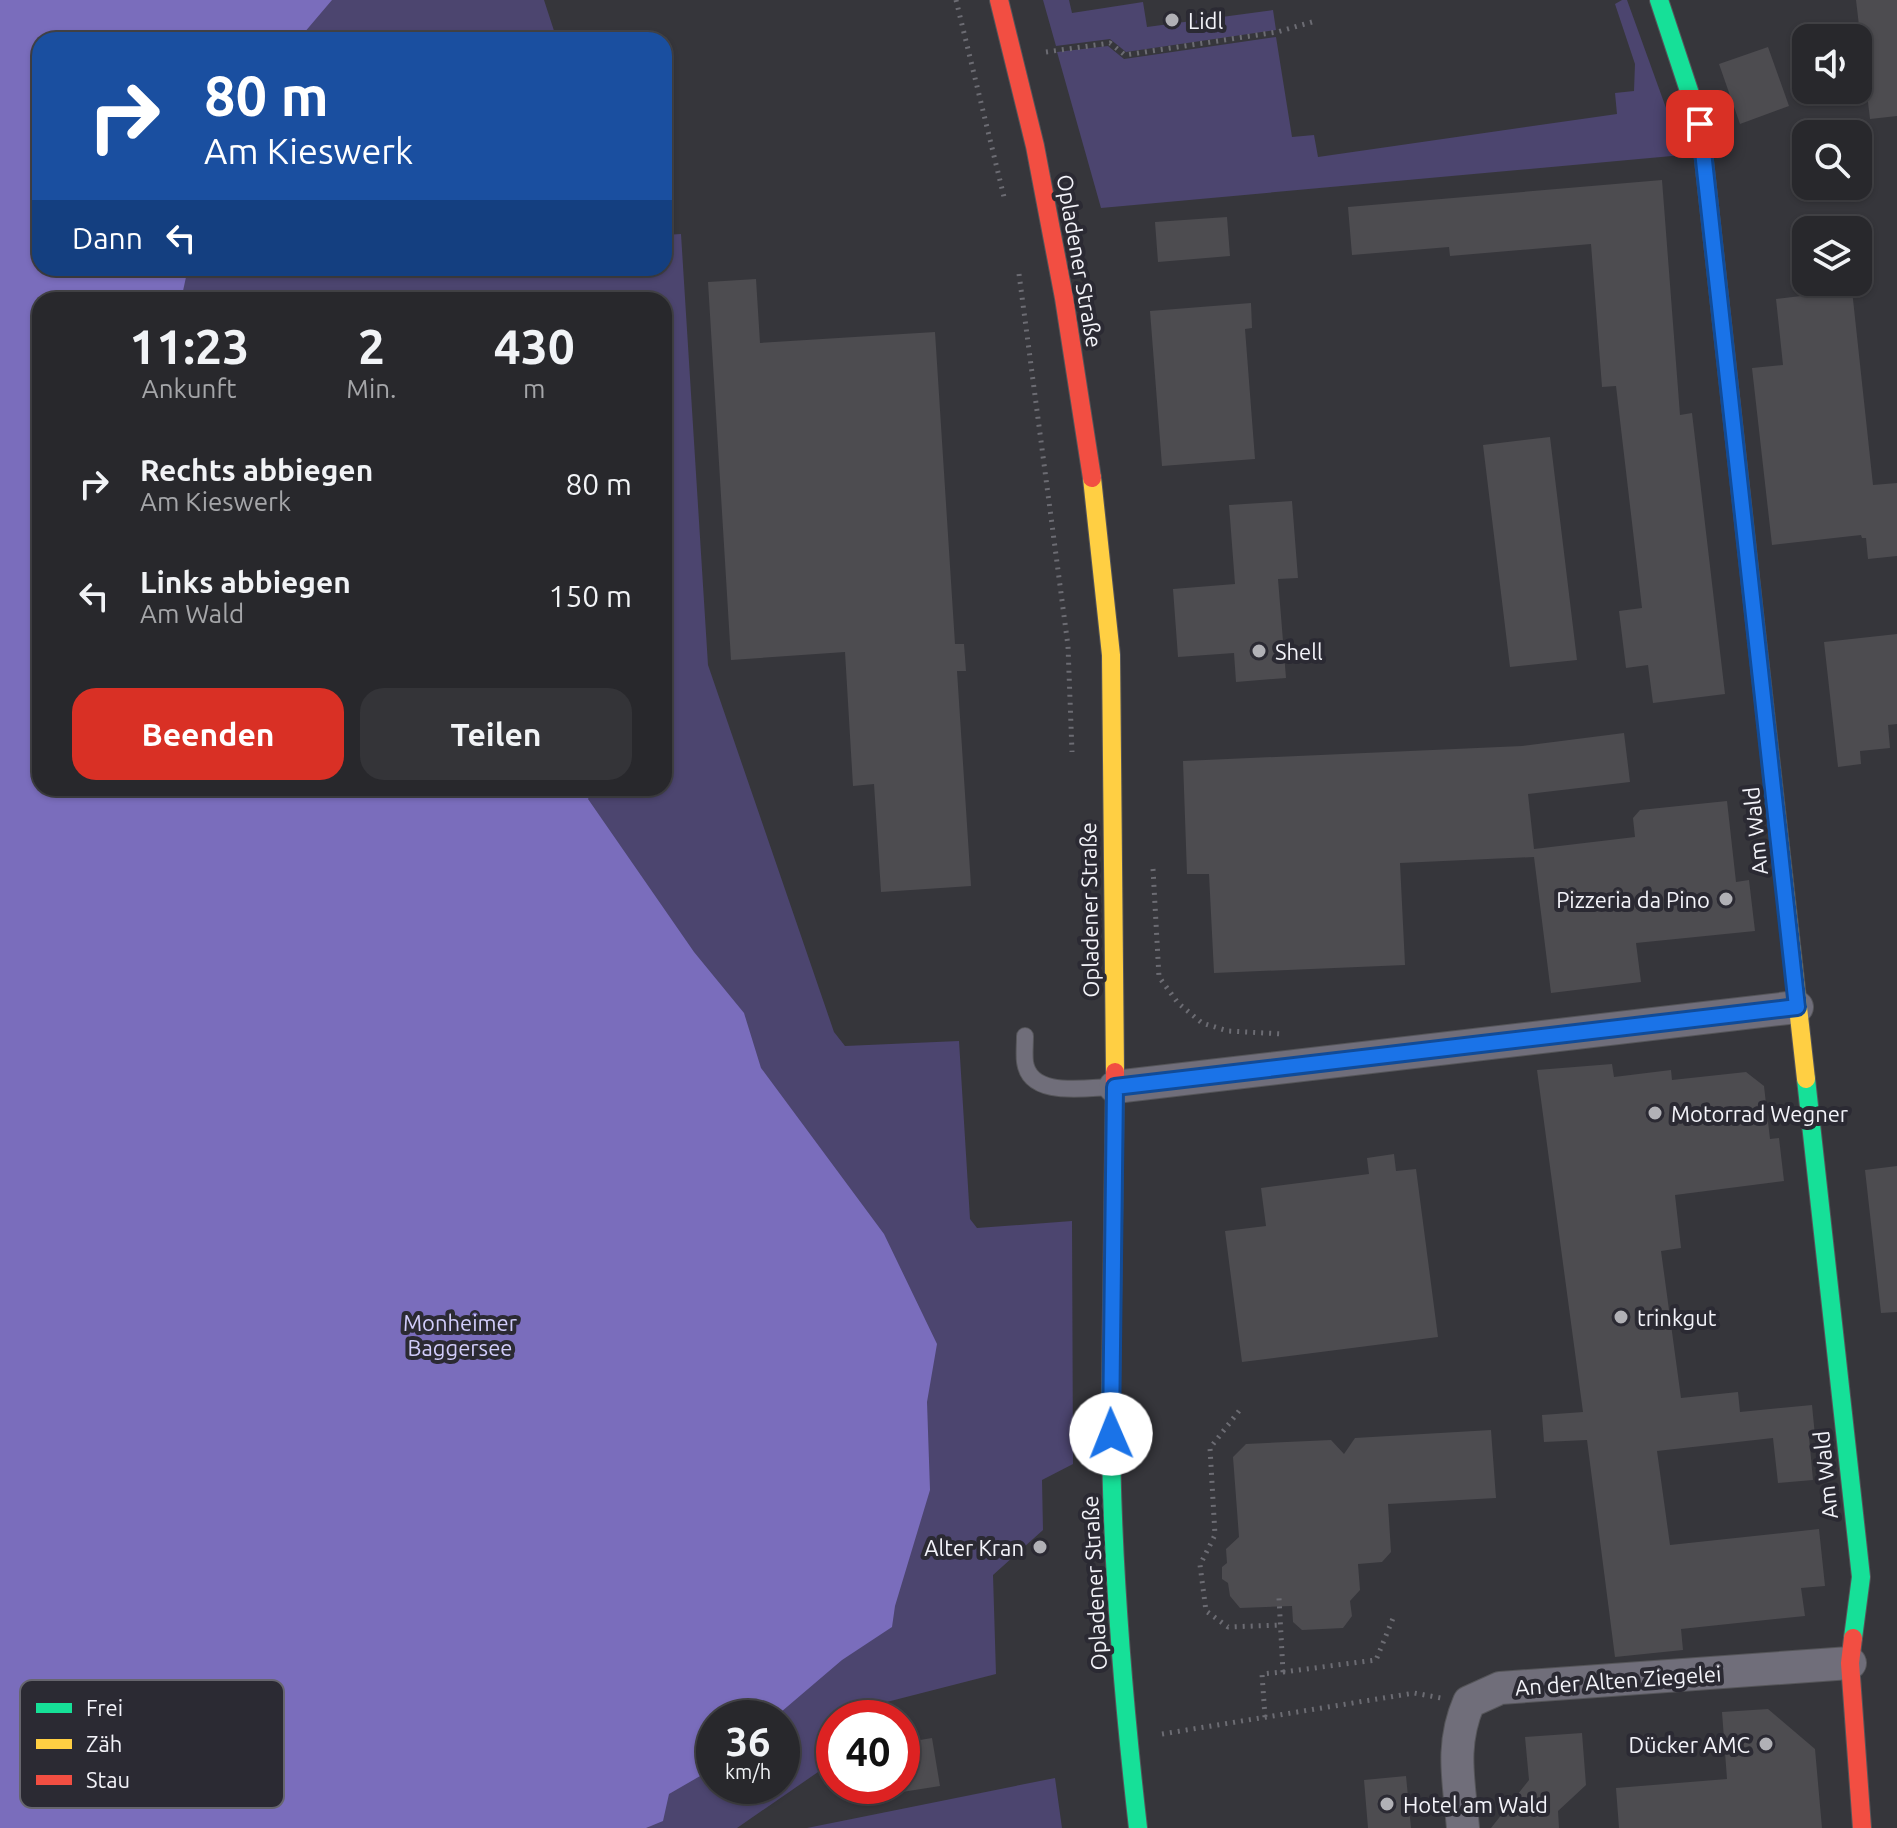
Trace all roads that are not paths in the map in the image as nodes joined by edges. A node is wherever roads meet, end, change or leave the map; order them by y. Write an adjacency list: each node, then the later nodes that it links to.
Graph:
1 (999, 0): 5 (street, Opladener Straße)
2 (1659, 0): 3 (street, Am Wald)
3 (1797, 1007): 5 (street); 6 (street, Am Wald)
4 (1025, 1036): 5 (lane)
5 (1115, 1087): 7 (street, Opladener Straße)
6 (1850, 1663): 8 (street, An der Alten Ziegelei); 9 (street, Am Wald)
7 (1138, 1828)
8 (1463, 1828)
9 (1862, 1828)

